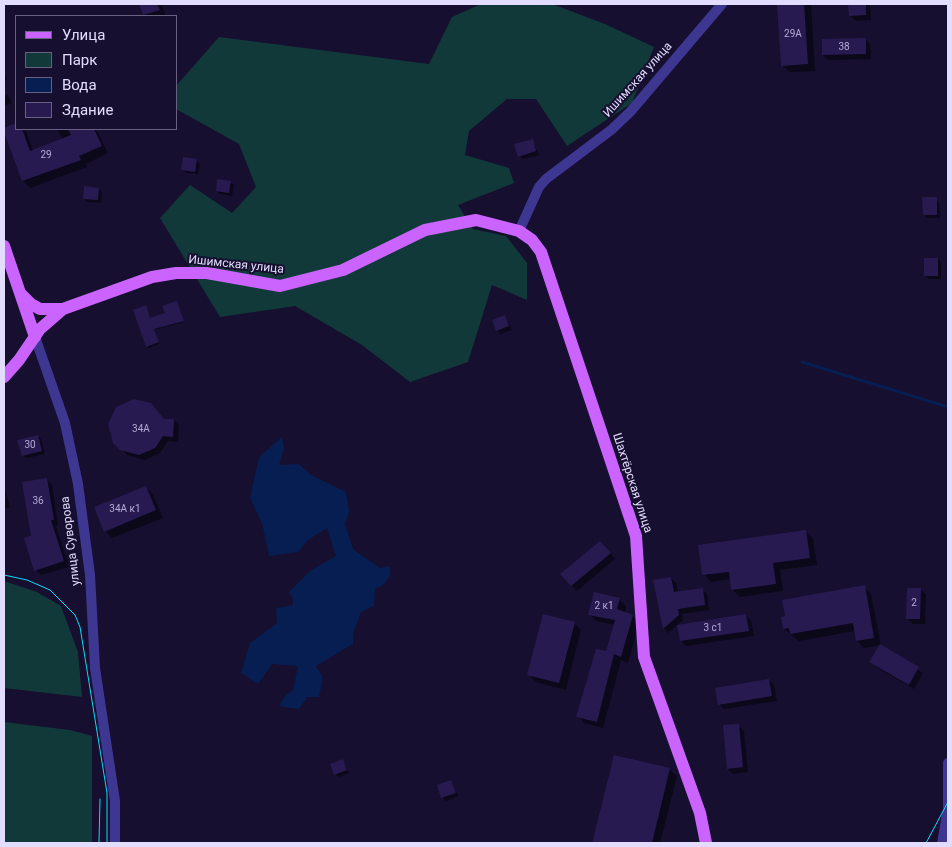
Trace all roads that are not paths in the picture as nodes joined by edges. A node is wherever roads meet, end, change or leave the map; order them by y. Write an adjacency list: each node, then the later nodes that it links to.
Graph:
1 (722, 4): 2 (street, Ишимская улица)
2 (519, 231): 5 (main road, Ишимская улица); 10 (main road, Шахтёрская улица)
3 (4, 246): 4 (main road, улица Суворова)
4 (20, 293): 5 (main road); 6 (main road, улица Суворова)
5 (63, 309): 6 (main road, Ишимская улица)
6 (35, 337): 7 (main road, Ишимская улица); 9 (street, улица Суворова)
7 (4, 377)
8 (948, 763): 11 (street)
9 (115, 843)
10 (706, 843)
11 (942, 843)

